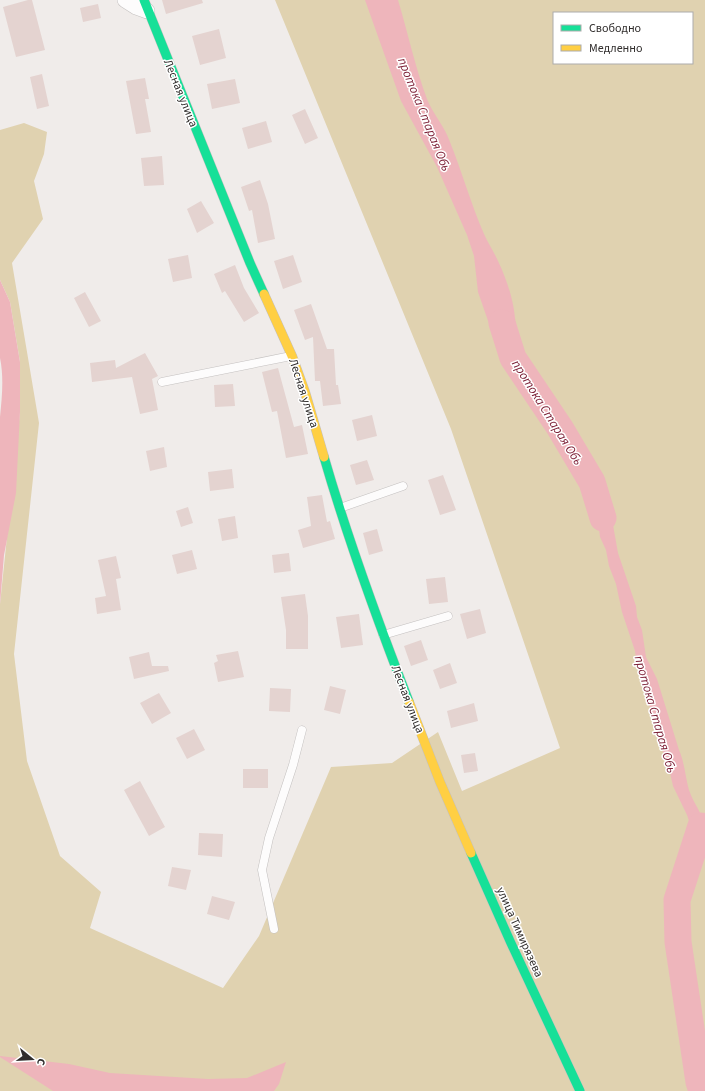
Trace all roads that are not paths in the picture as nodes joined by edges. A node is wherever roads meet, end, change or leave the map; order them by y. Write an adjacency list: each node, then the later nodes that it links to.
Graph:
1 (125, 0): 2 (street, Лесная улица)
2 (146, 6): 3 (street, Лесная улица)
3 (292, 356): 4 (lane); 6 (street, Лесная улица)
4 (162, 382)
5 (403, 486): 6 (lane)
6 (340, 508): 8 (street, Лесная улица)
7 (448, 616): 8 (lane)
8 (383, 635): 10 (street, Лесная улица)
9 (302, 730): 11 (lane)
10 (440, 782): 12 (street, улица Тимирязева)
11 (274, 929)
12 (580, 1091)

